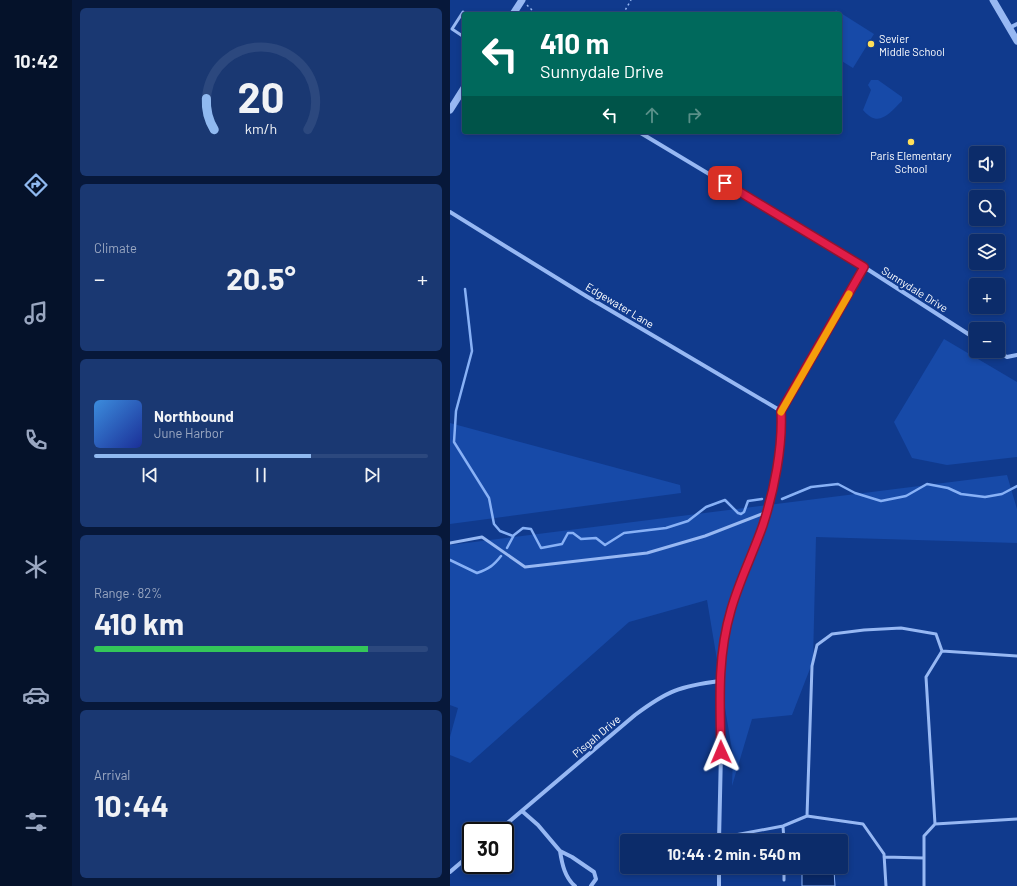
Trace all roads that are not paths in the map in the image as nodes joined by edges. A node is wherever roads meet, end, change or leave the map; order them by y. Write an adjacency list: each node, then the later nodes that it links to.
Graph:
1 (522, 0): 3 (street)
2 (993, 0): 7 (street)
3 (514, 12)
4 (462, 13): 6 (lane)
5 (1017, 24): 7 (street)
6 (451, 28): 8 (lane)
7 (1008, 28): 9 (street)
8 (462, 36)
9 (1017, 41)
10 (462, 91): 11 (street)
11 (450, 110)
12 (642, 134): 14 (street, Sunnydale Drive)
13 (450, 212): 18 (street, Edgewater Lane)
14 (864, 267): 15 (street, Sunnydale Drive); 18 (street)
15 (969, 334)
16 (1017, 355): 17 (street)
17 (1005, 356)
18 (781, 411): 19 (street)
19 (767, 512): 20 (lane); 23 (street)
20 (450, 543)
21 (942, 651): 22 (lane); 25 (lane); 28 (lane)
22 (1017, 656)
23 (720, 681): 24 (street, Pisgah Drive); 30 (street)
24 (522, 811): 27 (street, Pisgah Drive); 33 (street)
25 (807, 816): 29 (lane); 34 (lane)
26 (1017, 819): 28 (lane)
27 (509, 822)
28 (935, 824): 35 (lane)
29 (784, 826): 31 (lane); 32 (lane)
30 (719, 834)
31 (744, 834)
32 (784, 834)
33 (560, 851): 41 (street); 42 (street)
34 (884, 858): 35 (lane); 44 (lane)
35 (924, 858): 45 (lane)
36 (462, 862): 37 (street)
37 (450, 872)
38 (719, 874): 43 (street)
39 (784, 874): 40 (lane)
40 (784, 880)
41 (575, 886)
42 (591, 886)
43 (719, 886)
44 (886, 886)
45 (924, 886)

